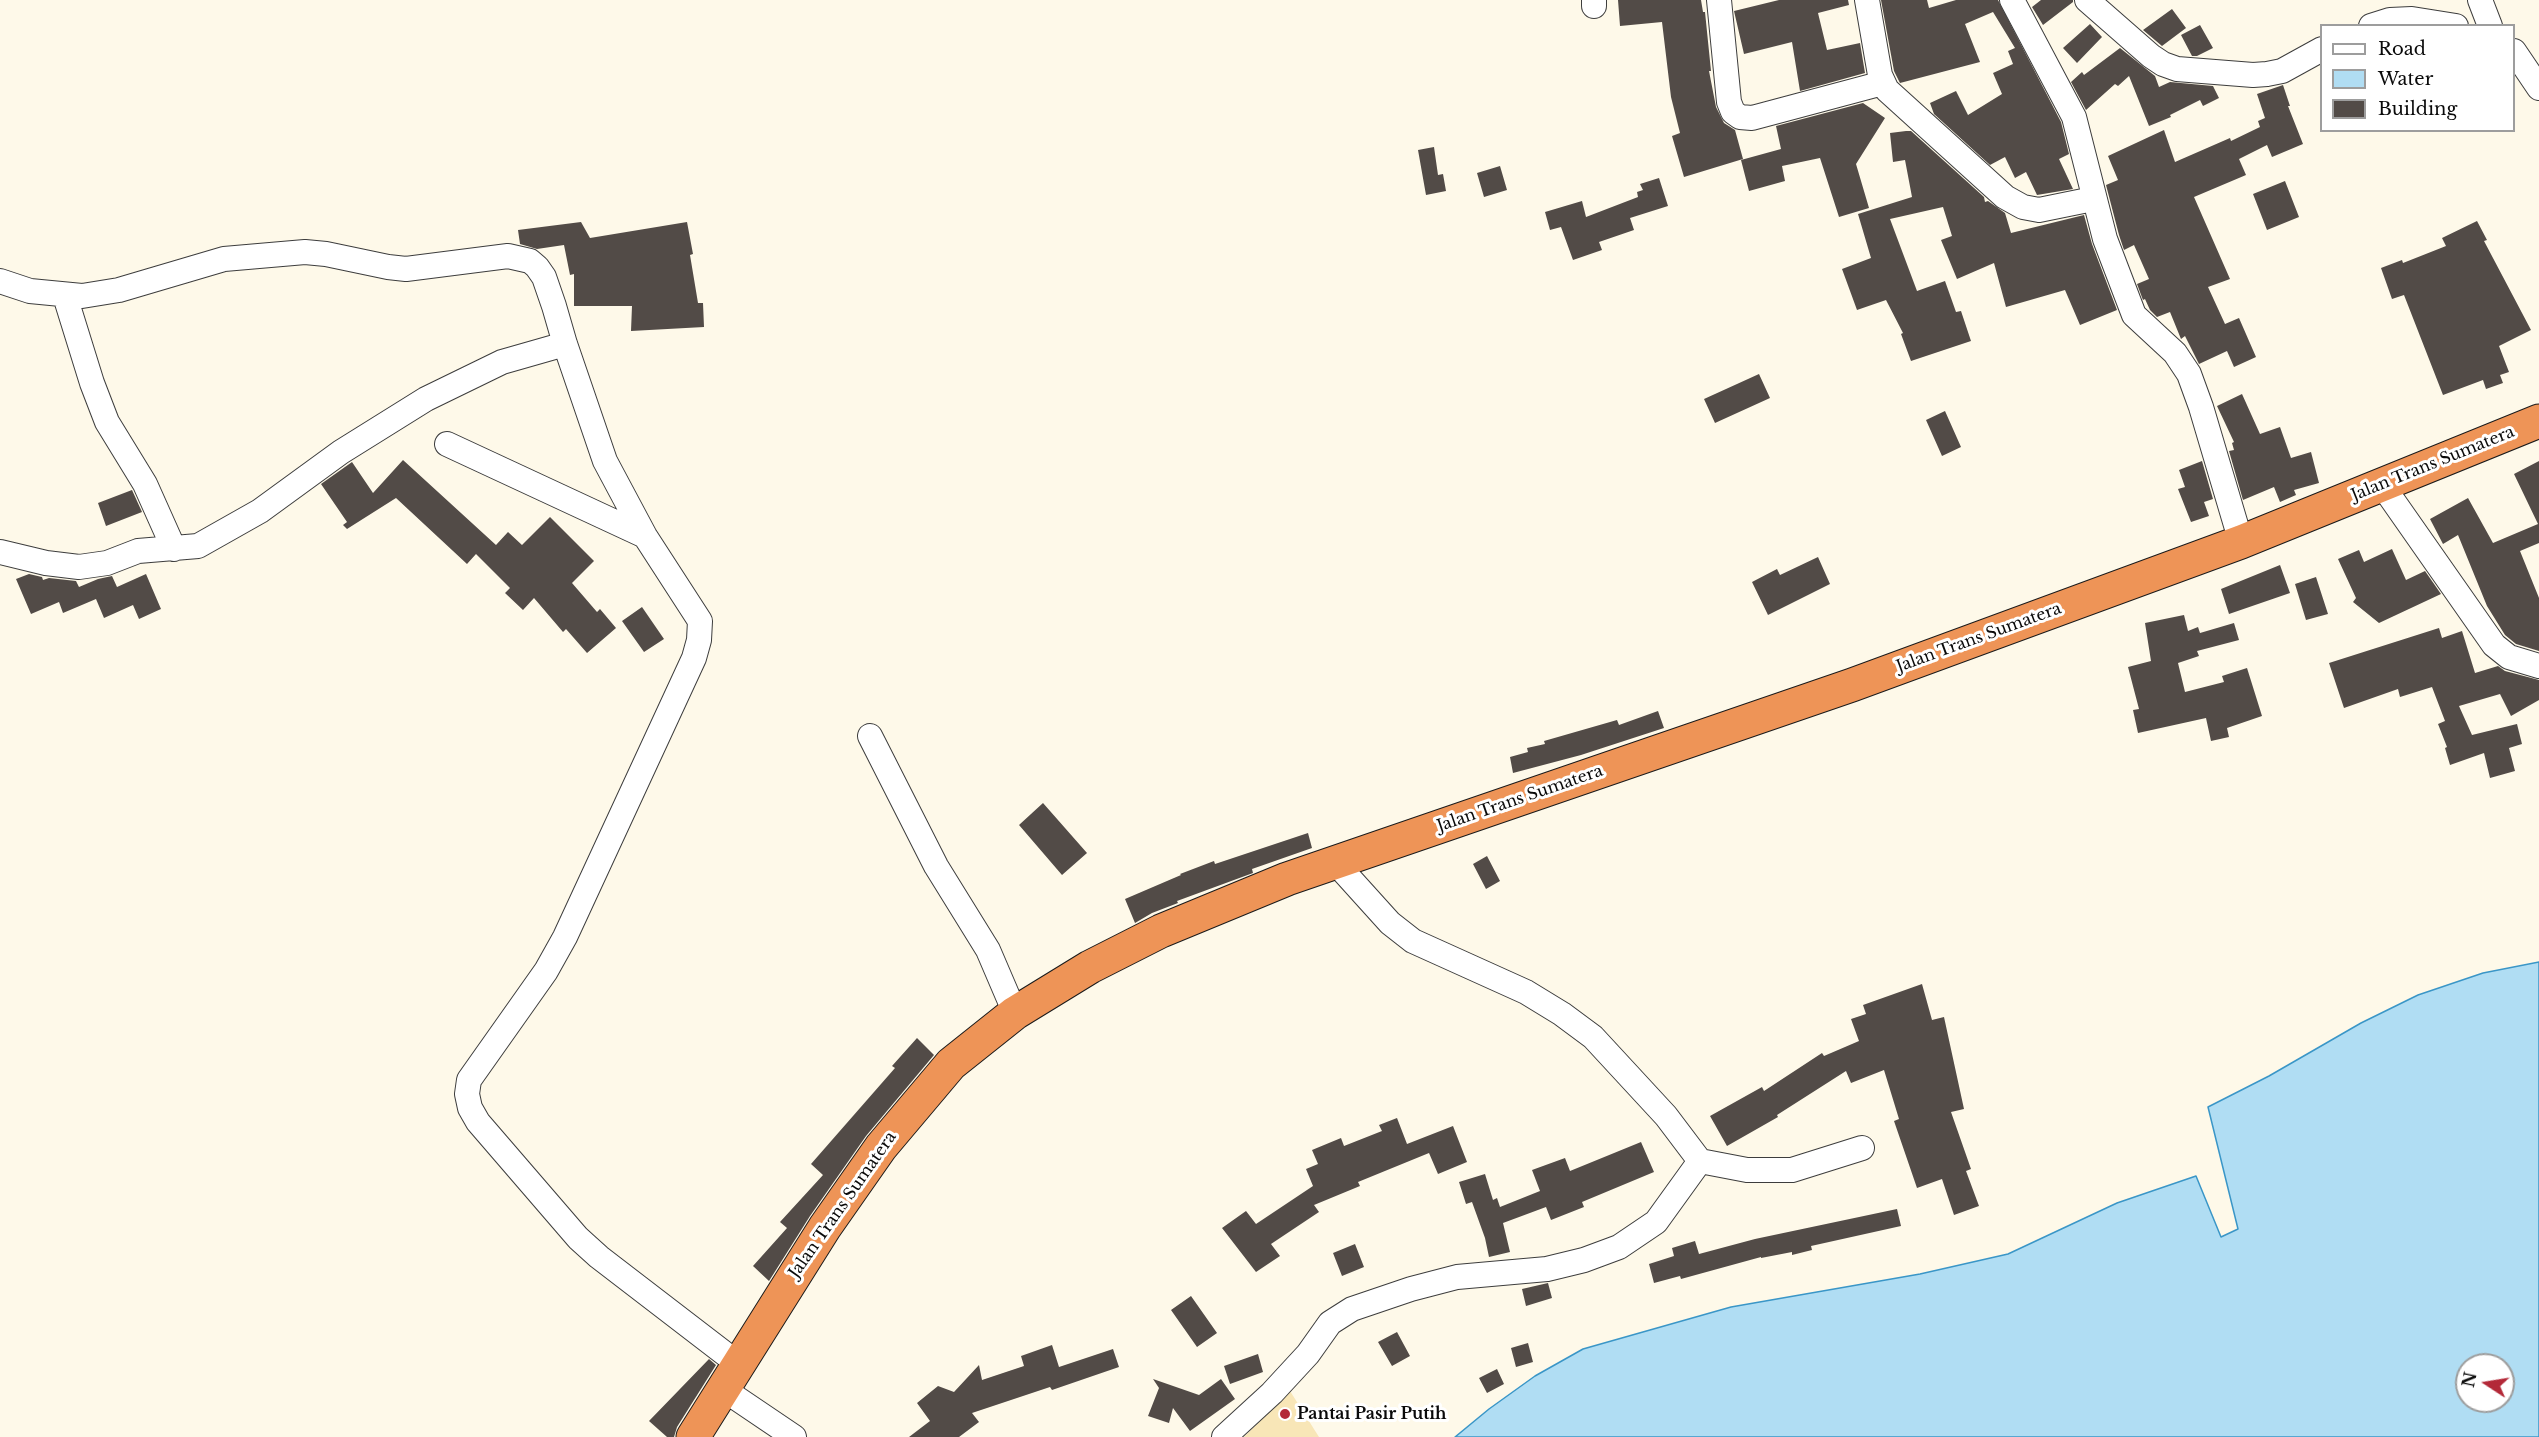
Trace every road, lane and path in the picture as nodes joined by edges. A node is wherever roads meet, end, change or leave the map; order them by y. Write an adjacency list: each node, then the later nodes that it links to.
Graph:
1 (1719, 0): 11 (street)
2 (1867, 0): 11 (street)
3 (2012, 0): 13 (street)
4 (2087, 0): 9 (street)
5 (2480, 0): 8 (street)
6 (2377, 24): 7 (street)
7 (2443, 24)
8 (2489, 24)
9 (2320, 50)
10 (2515, 52): 12 (street)
11 (1883, 84): 13 (street)
12 (2539, 88)
13 (2093, 199): 21 (street)
14 (0, 281): 15 (street)
15 (65, 296): 16 (street); 22 (street)
16 (565, 344): 20 (street); 22 (street)
17 (2539, 421): 19 (highway, Jalan Trans Sumatera)
18 (447, 444): 20 (street)
19 (2382, 485): 21 (highway, Jalan Trans Sumatera); 24 (street)
20 (645, 537): 30 (street)
21 (2241, 542): 26 (highway, Jalan Trans Sumatera)
22 (174, 549): 23 (street)
23 (0, 552)
24 (2539, 666)
25 (870, 736): 27 (street)
26 (1335, 861): 27 (highway, Jalan Trans Sumatera); 29 (street)
27 (1015, 1013): 30 (highway, Jalan Trans Sumatera)
28 (1862, 1148): 29 (street)
29 (1700, 1161): 33 (street)
30 (730, 1376): 31 (highway, Jalan Trans Sumatera); 32 (street)
31 (693, 1437)
32 (794, 1437)
33 (1224, 1437)

